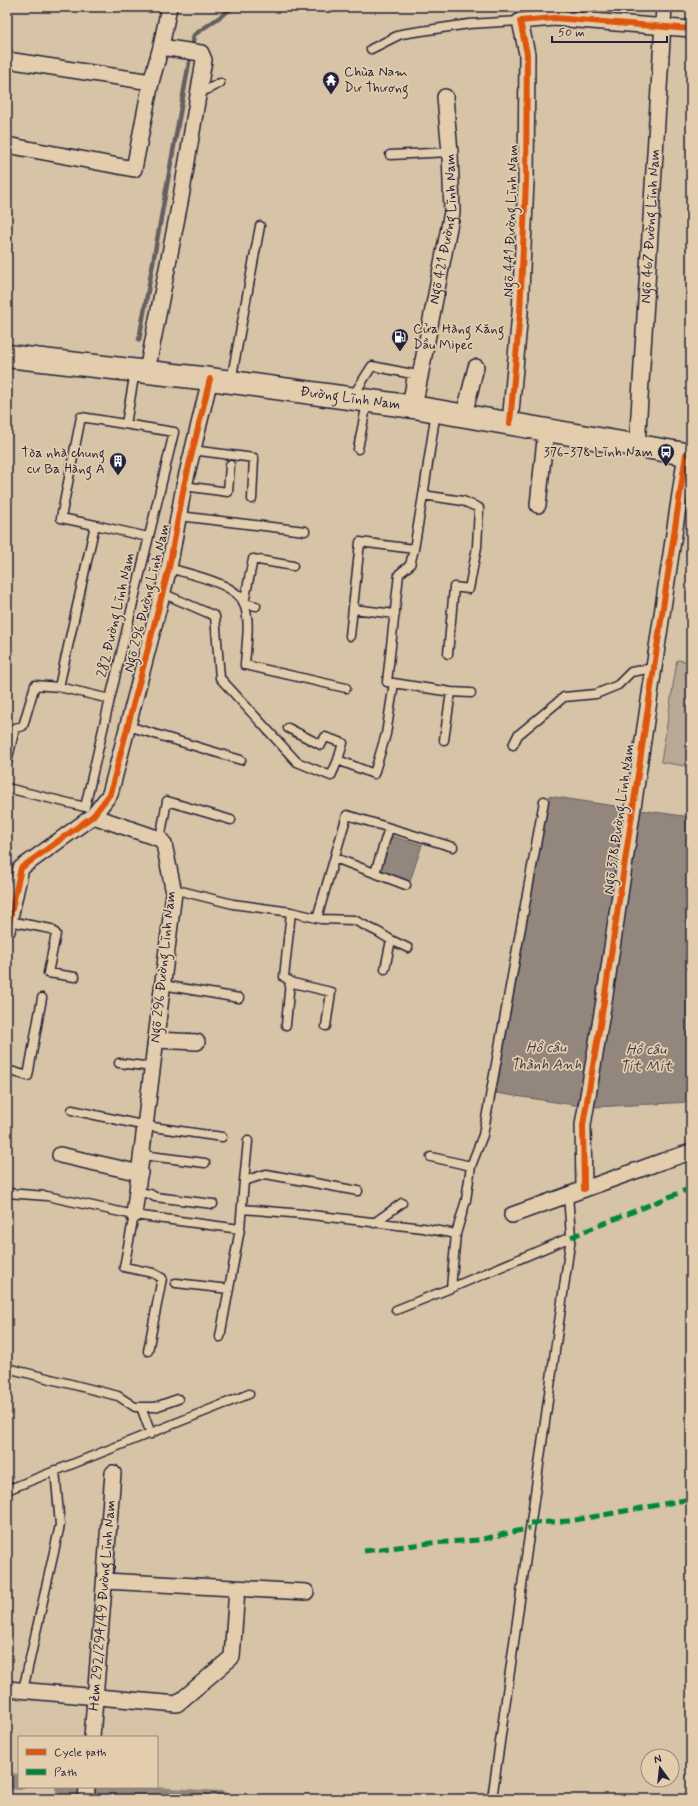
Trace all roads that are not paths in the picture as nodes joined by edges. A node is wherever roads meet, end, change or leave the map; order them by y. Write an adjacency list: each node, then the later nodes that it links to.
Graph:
1 (169, 7): 7 (street)
2 (664, 7): 5 (street, Ngõ 467 Đường Lĩnh Nam)
3 (589, 14): 4 (street); 5 (street)
4 (520, 21): 8 (lane); 27 (street, Ngõ 441 Đường Lĩnh Nam)
5 (663, 26): 6 (street); 30 (street, Ngõ 467 Đường Lĩnh Nam)
6 (691, 29)
7 (161, 47): 10 (street); 12 (street)
8 (371, 49)
9 (7, 60): 10 (street)
10 (151, 82): 14 (street)
11 (220, 83): 12 (lane)
12 (198, 94): 20 (street)
13 (445, 97): 15 (street, Ngõ 421 Đường Lĩnh Nam)
14 (7, 146)
15 (450, 152): 16 (lane); 24 (street, Ngõ 421 Đường Lĩnh Nam)
16 (390, 155)
17 (260, 226): 22 (lane)
18 (7, 356): 20 (main road, Đường Lĩnh Nam)
19 (476, 367): 26 (street)
20 (141, 370): 21 (main road, Đường Lĩnh Nam); 28 (lane)
21 (210, 378): 22 (main road, Đường Lĩnh Nam); 32 (street, Ngõ 296 Đường Lĩnh Nam)
22 (231, 382): 23 (main road, Đường Lĩnh Nam)
23 (360, 400): 24 (main road, Đường Lĩnh Nam); 24 (lane); 31 (lane)
24 (410, 406): 25 (main road, Đường Lĩnh Nam)
25 (436, 410): 26 (main road, Đường Lĩnh Nam); 36 (lane)
26 (464, 415): 27 (main road, Đường Lĩnh Nam)
27 (510, 423): 29 (main road, Đường Lĩnh Nam)
28 (126, 424): 40 (lane, 282 Đường Lĩnh Nam); 42 (lane, 282 Đường Lĩnh Nam)
29 (546, 430): 30 (main road, Đường Lĩnh Nam); 38 (street)
30 (637, 447): 33 (main road, Đường Lĩnh Nam)
31 (358, 449)
32 (192, 450): 35 (street, Ngõ 296 Đường Lĩnh Nam); 37 (lane)
33 (688, 454): 53 (street, Ngõ 378 Đường Lĩnh Nam)
34 (230, 465): 35 (lane)
35 (184, 486): 39 (street, Ngõ 296 Đường Lĩnh Nam)
36 (424, 495): 43 (lane); 52 (lane)
37 (252, 499)
38 (538, 505)
39 (179, 516): 41 (lane); 45 (street, Ngõ 296 Đường Lĩnh Nam)
40 (95, 525): 42 (lane, 282 Đường Lĩnh Nam); 55 (lane)
41 (305, 531)
42 (148, 537): 59 (lane, 282 Đường Lĩnh Nam)
43 (414, 549): 49 (lane); 50 (lane)
44 (293, 566): 47 (lane)
45 (168, 568): 46 (street, Ngõ 296 Đường Lĩnh Nam); 47 (lane)
46 (162, 593): 60 (street, Ngõ 296 Đường Lĩnh Nam); 65 (lane)
47 (244, 604): 48 (lane); 56 (lane)
48 (256, 606)
49 (353, 609): 50 (lane); 51 (lane)
50 (395, 614): 54 (lane)
51 (350, 636)
52 (448, 654)
53 (653, 668): 63 (lane); 109 (street, Ngõ 378 Đường Lĩnh Nam)
54 (394, 683): 57 (lane); 65 (lane)
55 (59, 687): 59 (lane, 282 Đường Lĩnh Nam); 66 (lane, 282 Đường Lĩnh Nam)
56 (346, 688)
57 (451, 692): 58 (lane); 62 (lane)
58 (472, 692)
59 (110, 699): 67 (lane, 282 Đường Lĩnh Nam)
60 (128, 726): 64 (lane); 69 (street, Ngõ 296 Đường Lĩnh Nam)
61 (288, 728): 65 (lane)
62 (444, 740)
63 (513, 745)
64 (241, 760)
65 (338, 760)
66 (7, 762)
67 (7, 788)
68 (544, 801): 106 (lane)
69 (93, 816): 72 (street); 75 (street, Ngõ 296 Đường Lĩnh Nam)
70 (232, 820): 72 (lane)
71 (389, 828): 73 (lane); 74 (lane); 76 (lane)
72 (160, 839): 78 (street, Ngõ 296 Đường Lĩnh Nam)
73 (453, 847)
74 (334, 858): 76 (lane); 80 (lane)
75 (14, 869): 81 (street)
76 (375, 872): 77 (lane)
77 (406, 885)
78 (173, 889): 79 (lane); 87 (street, Ngõ 296 Đường Lĩnh Nam)
79 (291, 912): 80 (lane); 86 (lane)
80 (317, 918): 82 (lane)
81 (8, 926): 85 (lane)
82 (391, 940): 83 (lane); 84 (lane)
83 (408, 948)
84 (385, 968)
85 (75, 977)
86 (290, 981): 90 (lane); 91 (lane)
87 (163, 985): 89 (lane); 92 (street, Ngõ 296 Đường Lĩnh Nam)
88 (42, 998): 96 (lane)
89 (239, 998)
90 (286, 1025)
91 (326, 1026)
92 (156, 1040): 93 (street); 95 (street, Ngõ 296 Đường Lĩnh Nam)
93 (197, 1042)
94 (119, 1063): 95 (lane)
95 (153, 1067): 98 (street, Ngõ 296 Đường Lĩnh Nam)
96 (7, 1070)
97 (72, 1110): 98 (lane)
98 (146, 1126): 99 (lane); 103 (street, Ngõ 296 Đường Lĩnh Nam)
99 (222, 1137)
100 (248, 1141): 108 (lane)
101 (691, 1152): 109 (street)
102 (60, 1155): 107 (street)
103 (142, 1155): 105 (lane); 107 (street, Ngõ 296 Đường Lĩnh Nam)
104 (431, 1157): 106 (lane)
105 (204, 1162)
106 (471, 1166): 121 (lane)
107 (140, 1173): 112 (street, Ngõ 296 Đường Lĩnh Nam)
108 (244, 1181): 110 (lane); 116 (lane)
109 (584, 1188): 113 (street)
110 (358, 1191)
111 (7, 1193): 117 (lane)
112 (144, 1193): 114 (lane); 117 (street, Ngõ 296 Đường Lĩnh Nam)
113 (568, 1194): 118 (street); 122 (lane)
114 (213, 1202)
115 (402, 1203): 119 (lane)
116 (242, 1209): 119 (lane); 120 (lane)
117 (134, 1215): 120 (lane); 128 (lane, Ngõ 296 Đường Lĩnh Nam)
118 (512, 1215)
119 (374, 1223): 121 (lane)
120 (240, 1229): 125 (lane)
121 (456, 1234): 124 (lane)
122 (571, 1237): 124 (lane); 146 (lane)
123 (176, 1283): 125 (lane)
124 (451, 1288): 126 (lane)
125 (229, 1289): 127 (lane)
126 (396, 1310)
127 (220, 1337)
128 (148, 1351)
129 (7, 1368): 132 (lane)
130 (249, 1394): 133 (lane)
131 (178, 1399): 132 (lane)
132 (141, 1407): 133 (lane)
133 (151, 1434): 134 (lane)
134 (54, 1470): 136 (lane); 141 (lane)
135 (113, 1473): 137 (street, Hẻm 292/294/49 Đường Lĩnh Nam)
136 (7, 1490)
137 (105, 1581): 138 (street); 142 (street, Hẻm 292/294/49 Đường Lĩnh Nam)
138 (237, 1589): 139 (street); 142 (street)
139 (306, 1592)
140 (7, 1689): 141 (street)
141 (23, 1690): 142 (street)
142 (95, 1697): 143 (street, Hẻm 292/294/49 Đường Lĩnh Nam)
143 (92, 1736)
144 (87, 1788): 145 (street)
145 (86, 1799)
146 (492, 1799)

